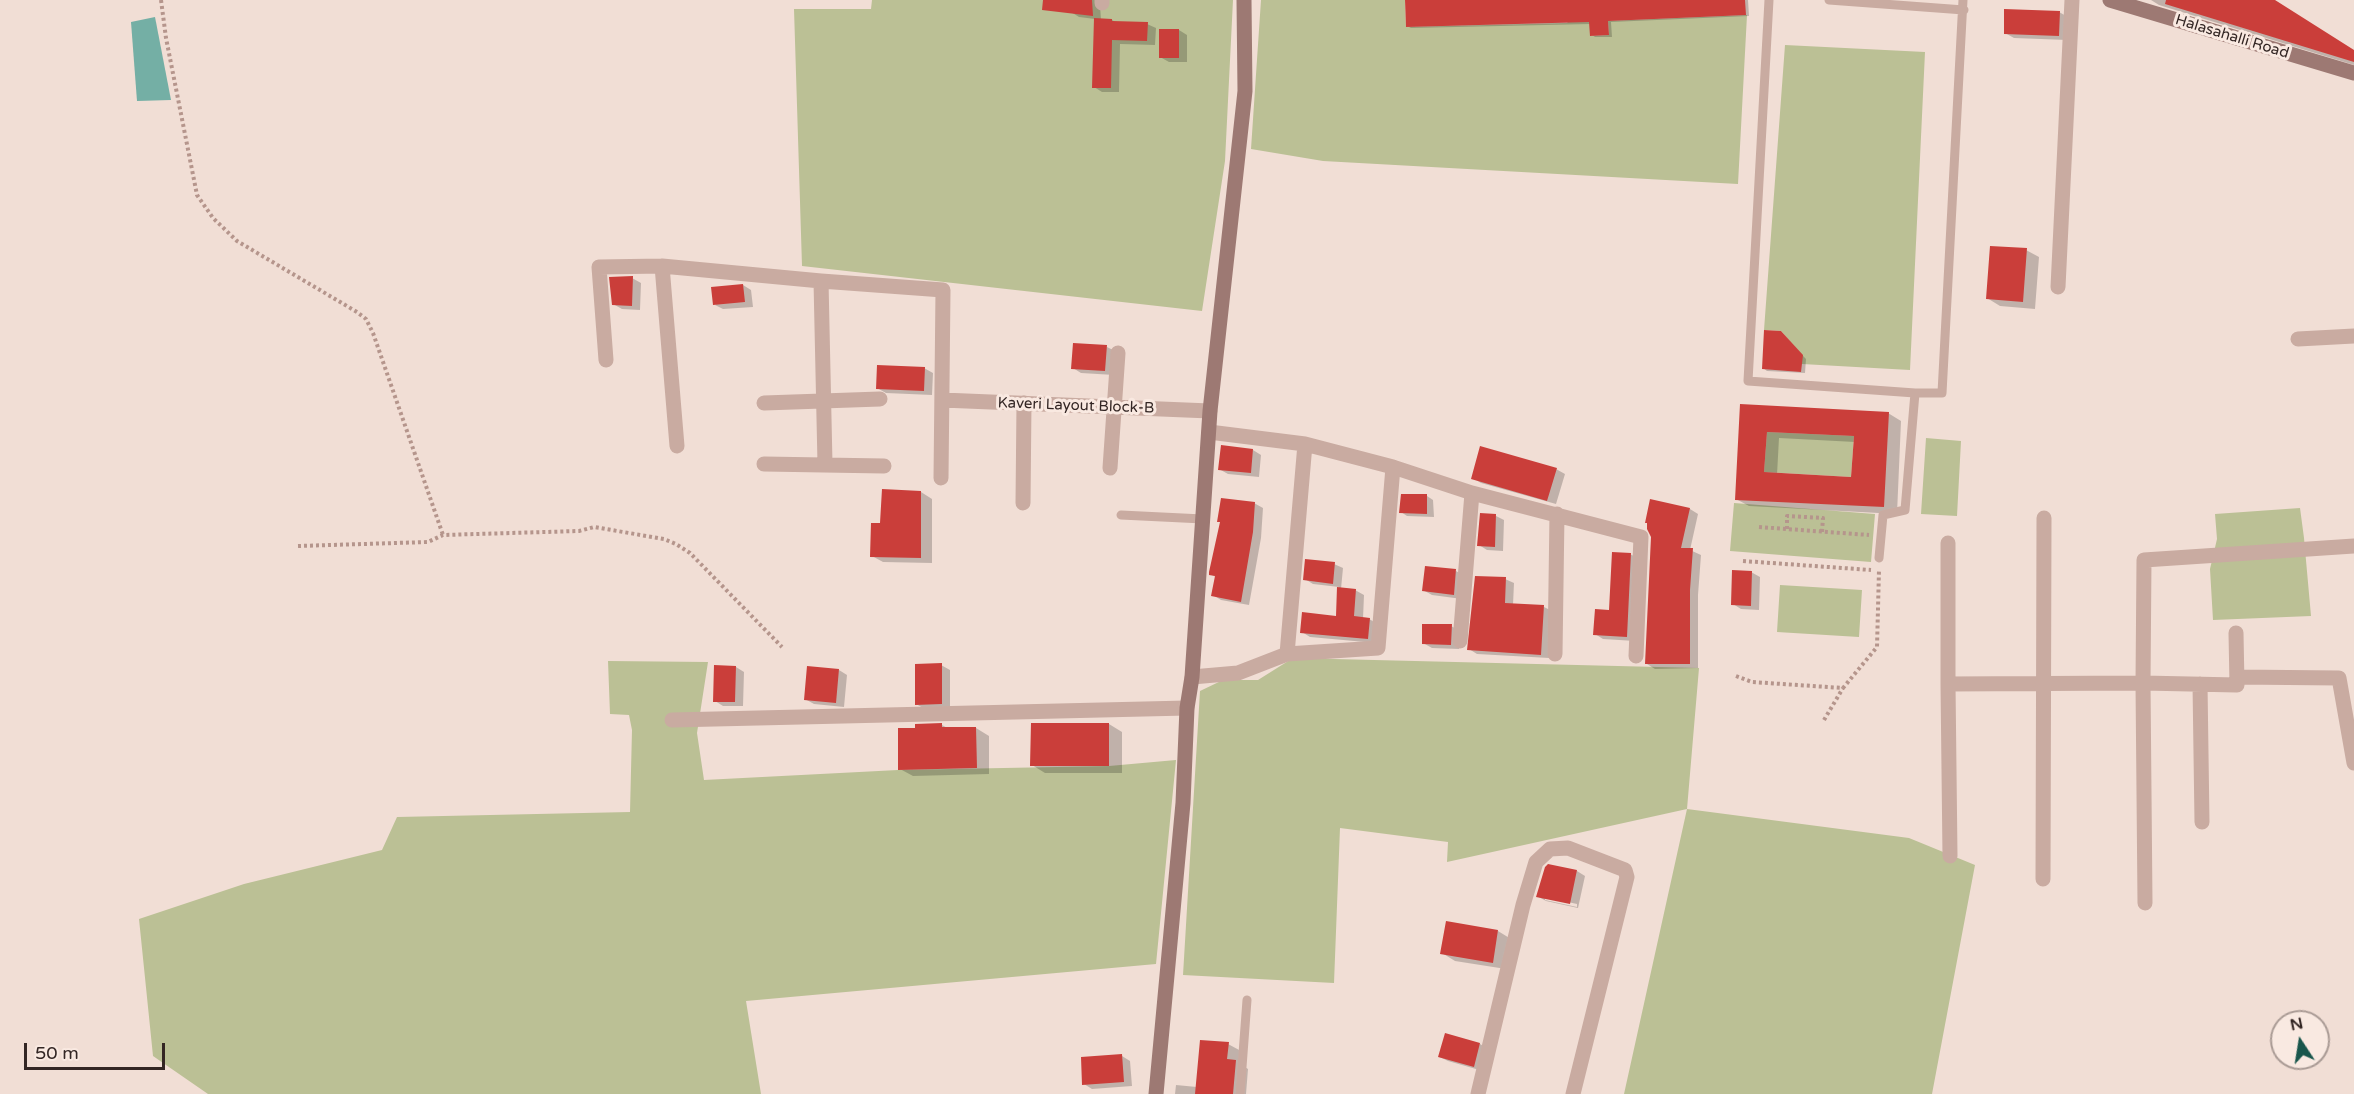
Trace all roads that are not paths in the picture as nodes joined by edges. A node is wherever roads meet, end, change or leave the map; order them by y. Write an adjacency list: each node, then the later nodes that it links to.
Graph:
1 (1244, 0): 23 (street)
2 (1769, 0): 16 (lane)
3 (1829, 0): 7 (lane)
4 (1963, 0): 7 (lane)
5 (2072, 0): 11 (street)
6 (2110, 0): 8 (street, Halasahalli Road)
7 (1964, 10): 16 (lane)
8 (2354, 74)
9 (662, 266): 10 (street); 15 (street); 26 (street)
10 (821, 281): 18 (street); 19 (street)
11 (2058, 286)
12 (2354, 336): 13 (street)
13 (2298, 339)
14 (1118, 353): 22 (street)
15 (606, 360)
16 (1915, 393): 41 (lane)
17 (880, 399): 19 (street)
18 (942, 400): 21 (street, Kaveri Layout Block-B); 32 (street)
19 (823, 401): 20 (street); 28 (street)
20 (764, 403)
21 (1024, 403): 22 (street, Kaveri Layout Block-B); 34 (street)
22 (1113, 407): 23 (street, Kaveri Layout Block-B); 31 (street)
23 (1210, 411): 24 (street)
24 (1209, 432): 25 (street); 38 (street)
25 (1305, 444): 30 (street); 44 (street)
26 (677, 446)
27 (764, 464): 28 (street)
28 (825, 464): 29 (street)
29 (884, 466)
30 (1393, 467): 33 (street); 44 (street)
31 (1110, 468)
32 (941, 478)
33 (1472, 493): 35 (street); 43 (street)
34 (1023, 503)
35 (1557, 514): 45 (street); 46 (street)
36 (1121, 515): 38 (lane)
37 (2044, 518): 51 (street)
38 (1203, 519): 47 (street)
39 (1948, 543): 50 (street)
40 (2354, 546): 49 (street)
41 (1879, 558)
42 (2236, 633): 48 (street)
43 (1460, 641)
44 (1287, 654): 47 (street)
45 (1555, 654)
46 (1636, 656)
47 (1192, 677): 53 (street)
48 (2237, 677): 52 (street); 55 (street)
49 (2143, 683): 51 (street); 52 (street); 59 (street)
50 (1948, 684): 51 (street); 57 (street)
51 (2043, 684): 58 (street)
52 (2200, 684): 56 (street)
53 (1187, 708): 54 (street); 61 (street)
54 (672, 720)
55 (2354, 763)
56 (2202, 822)
57 (1950, 856)
58 (2043, 879)
59 (2145, 903)
60 (1247, 1000): 62 (lane)
61 (1156, 1094)
62 (1240, 1094)
63 (1478, 1094): 64 (street)
64 (1573, 1094)

